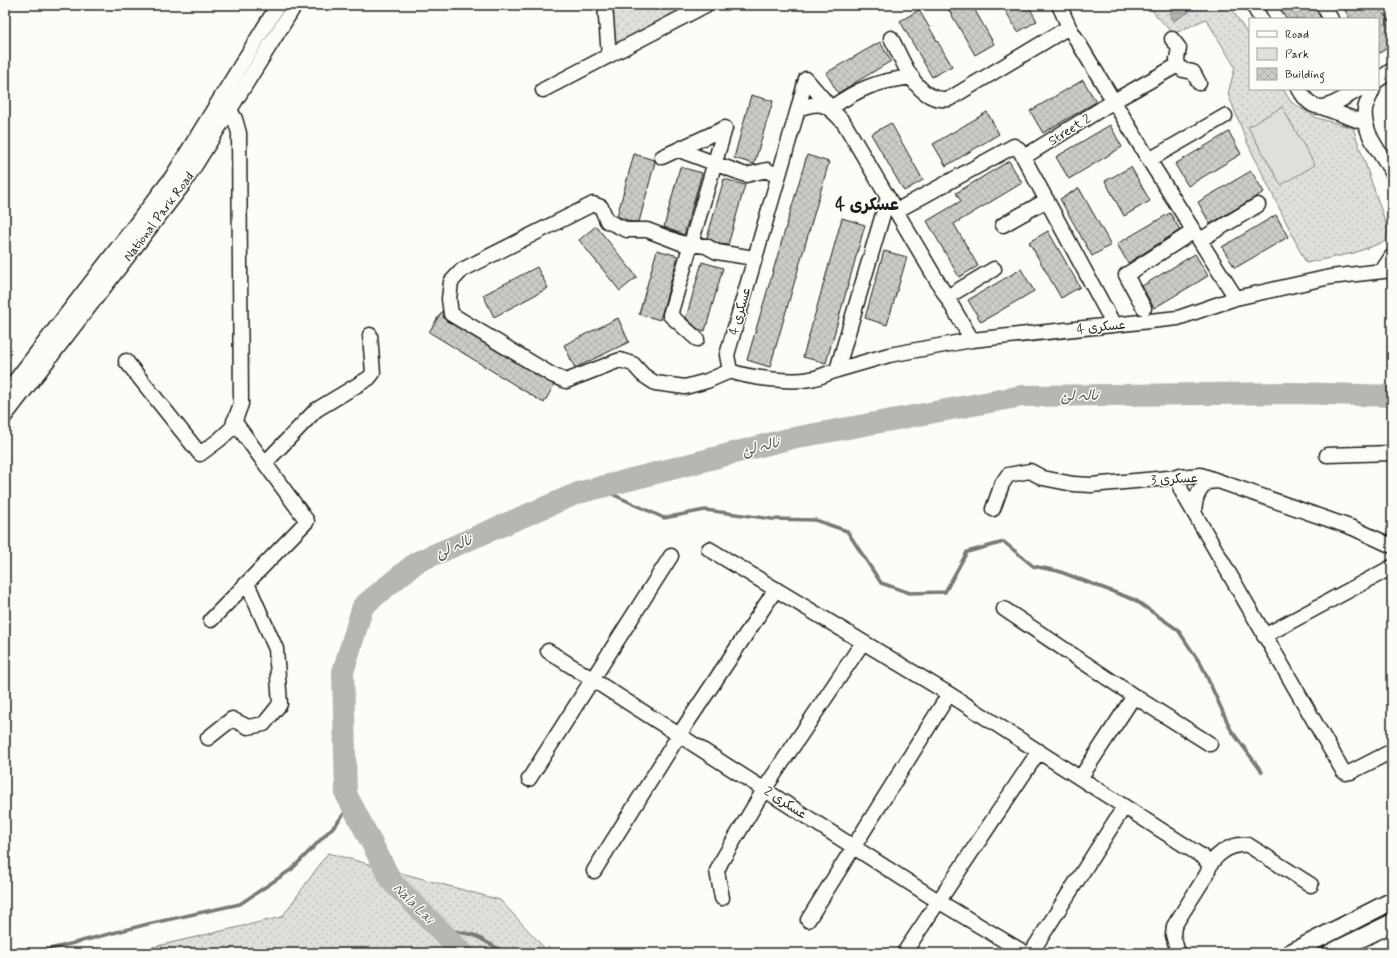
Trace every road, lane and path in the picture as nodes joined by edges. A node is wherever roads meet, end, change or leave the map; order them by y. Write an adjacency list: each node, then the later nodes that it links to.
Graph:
1 (278, 5): 58 (street, National Park Road)
2 (295, 5): 27 (street, National Park Road)
3 (605, 5): 13 (street)
4 (706, 5): 13 (street)
5 (1059, 5): 10 (street)
6 (1253, 5): 8 (street)
7 (1323, 5): 9 (street)
8 (1260, 18)
9 (1330, 18)
10 (1069, 27): 16 (street); 23 (street)
11 (891, 38): 16 (street)
12 (1172, 38): 14 (street)
13 (609, 56): 19 (street)
14 (1178, 65): 18 (street); 23 (street, Street 2)
15 (1392, 70): 17 (street)
16 (912, 77): 24 (street)
17 (1379, 79)
18 (1200, 83)
19 (543, 90)
20 (1300, 90): 25 (street)
21 (1358, 90): 25 (street)
22 (1374, 90): 29 (street)
23 (1114, 101): 32 (street, Street 2); 33 (street)
24 (831, 108): 26 (street); 26 (street, عسکری 4); 37 (street)
25 (1324, 108): 29 (street)
26 (798, 109): 36 (street, عسکری 4)
27 (230, 110): 59 (street, National Park Road); 60 (street)
28 (1226, 116): 33 (street)
29 (1366, 123): 35 (street)
30 (679, 150): 31 (street); 34 (street); 34 (street)
31 (662, 157)
32 (1024, 157): 38 (street); 40 (street)
33 (1149, 160): 42 (street)
34 (714, 163): 36 (street); 43 (street)
35 (1392, 172)
36 (778, 177): 45 (street, عسکری 4)
37 (888, 197): 40 (street); 56 (street)
38 (1047, 200): 41 (street); 51 (street)
39 (1258, 205): 42 (street)
40 (896, 211): 48 (street)
41 (1003, 225)
42 (1197, 236): 49 (street); 50 (street)
43 (692, 244): 45 (street); 53 (street); 57 (street)
44 (1392, 256): 47 (street)
45 (754, 258): 57 (street, عسکری 4)
46 (994, 269): 48 (street)
47 (1387, 270): 49 (street, عسکری 4)
48 (947, 297): 54 (street)
49 (1236, 298): 51 (street, عسکری 4)
50 (1144, 308)
51 (1114, 324): 54 (street, عسکری 4)
52 (370, 335): 63 (street)
53 (697, 339)
54 (972, 340): 56 (street, عسکری 4)
55 (126, 362): 60 (street)
56 (837, 370): 57 (street)
57 (730, 371)
58 (5, 394)
59 (5, 416)
60 (234, 421): 63 (street)
61 (1392, 453): 62 (street)
62 (1327, 455)
63 (265, 463): 72 (street)
64 (1179, 476): 65 (street, عسکری 3); 66 (street, عسکری 3); 67 (street)
65 (1219, 481): 67 (street); 68 (street, عسکری 3)
66 (993, 508)
67 (1194, 513): 76 (street)
68 (1392, 546)
69 (709, 549): 73 (street)
70 (670, 556): 79 (street)
71 (1392, 567): 76 (street)
72 (247, 583): 75 (street); 83 (street)
73 (776, 589): 77 (street); 82 (street)
74 (1004, 609): 81 (street)
75 (211, 620)
76 (1264, 636): 86 (street)
77 (863, 642): 80 (street); 89 (street)
78 (548, 651): 79 (street, عسکری 2)
79 (592, 678): 82 (street, عسکری 2); 88 (street)
80 (949, 694): 85 (street); 91 (street)
81 (1134, 696): 84 (street); 87 (street)
82 (679, 735): 89 (street, عسکری 2); 93 (street)
83 (208, 738)
84 (1210, 744)
85 (1039, 751): 87 (street); 96 (street)
86 (1392, 752)
87 (1081, 777): 90 (street)
88 (529, 779)
89 (764, 788): 91 (street, عسکری 2); 95 (street)
90 (1124, 807): 92 (street); 103 (street)
91 (854, 846): 96 (street, عسکری 2); 98 (street)
92 (1209, 864): 94 (street); 104 (street)
93 (594, 871)
94 (1311, 885)
95 (722, 898)
96 (938, 901): 101 (street); 102 (street, عسکری 2)
97 (1386, 904): 99 (main road); 105 (main road)
98 (808, 920)
99 (1391, 924): 100 (main road)
100 (1352, 949): 106 (main road)
101 (904, 953)
102 (1025, 953)
103 (1031, 953)
104 (1178, 953)
105 (1290, 953)
106 (1331, 953)

